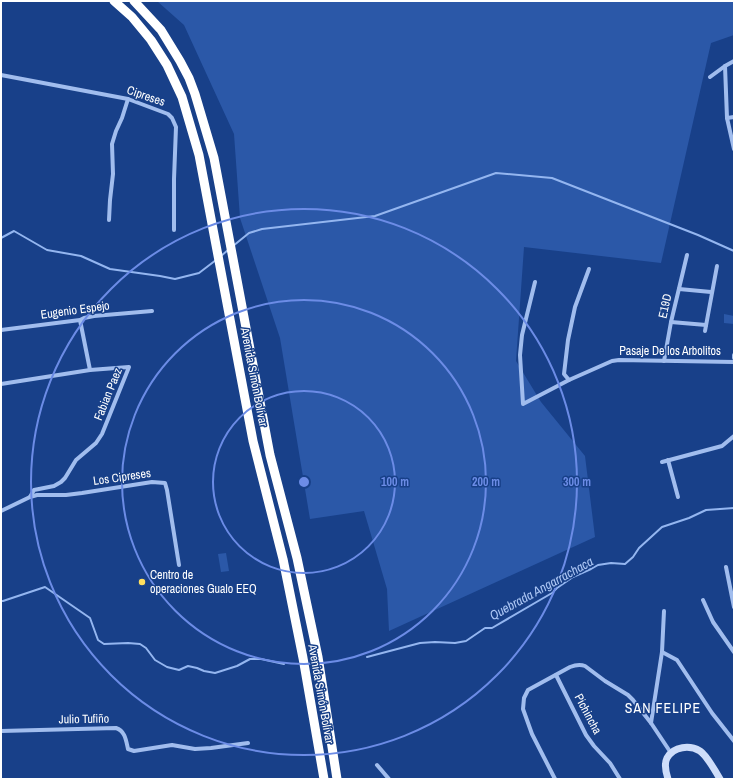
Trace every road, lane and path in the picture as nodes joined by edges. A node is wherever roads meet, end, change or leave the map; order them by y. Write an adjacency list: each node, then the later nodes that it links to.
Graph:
1 (114, 1): 50 (highway, Avenida Simón Bolívar)
2 (134, 1): 51 (highway, Avenida Simón Bolívar)
3 (734, 61): 4 (street)
4 (725, 66): 6 (street); 9 (street)
5 (1, 75): 7 (street, Cipreses)
6 (710, 77)
7 (128, 99): 11 (street); 12 (street, Cipreses)
8 (734, 117): 9 (street)
9 (727, 118): 10 (street)
10 (734, 149)
11 (109, 220)
12 (174, 230)
13 (687, 255): 17 (street, E19D)
14 (717, 266): 18 (street)
15 (589, 269): 28 (street)
16 (536, 282): 28 (street, Pasaje De los Arbolitos)
17 (679, 289): 18 (street); 21 (street, E19D)
18 (711, 292): 22 (street)
19 (152, 311): 20 (street, Eugenio Espejo)
20 (80, 320): 23 (street, Eugenio Espejo); 27 (street)
21 (671, 322): 22 (street); 25 (street, E19D)
22 (706, 325): 24 (street)
23 (1, 330)
24 (705, 331)
25 (664, 361): 26 (street, Pasaje De los Arbolitos); 28 (street, Pasaje De los Arbolitos)
26 (734, 362)
27 (90, 370): 29 (street, Fabian Paez); 33 (street, Fabian Paez)
28 (568, 380)
29 (1, 384)
30 (734, 436): 31 (street)
31 (668, 460): 32 (street); 34 (street)
32 (662, 462)
33 (30, 497): 35 (street, Los Cipreses); 36 (street, Los Cipreses)
34 (678, 497)
35 (1, 511)
36 (179, 565)
37 (726, 567): 39 (street)
38 (702, 600): 42 (street)
39 (734, 607)
40 (664, 611): 41 (street)
41 (662, 652): 44 (street); 46 (street)
42 (734, 652)
43 (556, 675): 44 (street); 53 (street); 54 (street, Pichincha)
44 (651, 723): 48 (street)
45 (1, 731): 47 (street, Julio Tufiño)
46 (734, 741)
47 (248, 743)
48 (671, 753): 55 (street); 56 (street)
49 (377, 765): 52 (street)
50 (324, 779)
51 (337, 779)
52 (389, 779)
53 (555, 779)
54 (620, 779)
55 (668, 779)
56 (720, 779)

